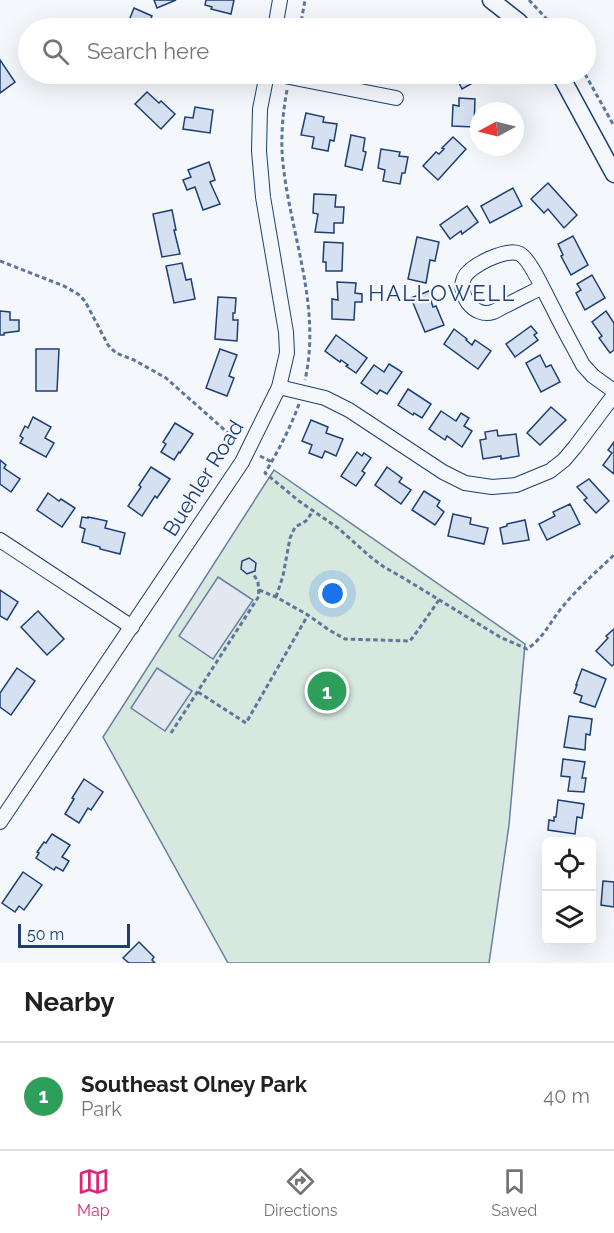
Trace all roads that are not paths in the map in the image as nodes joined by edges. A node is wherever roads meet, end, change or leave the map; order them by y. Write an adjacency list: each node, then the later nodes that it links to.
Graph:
1 (280, 0): 3 (street)
2 (491, 0): 4 (street)
3 (277, 18)
4 (514, 18)
5 (265, 84): 11 (street, Buehler Road)
6 (329, 84): 8 (street)
7 (564, 84): 9 (street)
8 (396, 98)
9 (614, 174)
10 (542, 287): 10 (street); 12 (street)
11 (279, 387): 12 (street); 14 (street, Buehler Road)
12 (614, 393)
13 (0, 540): 14 (street)
14 (132, 627): 15 (street, Buehler Road)
15 (0, 822)

